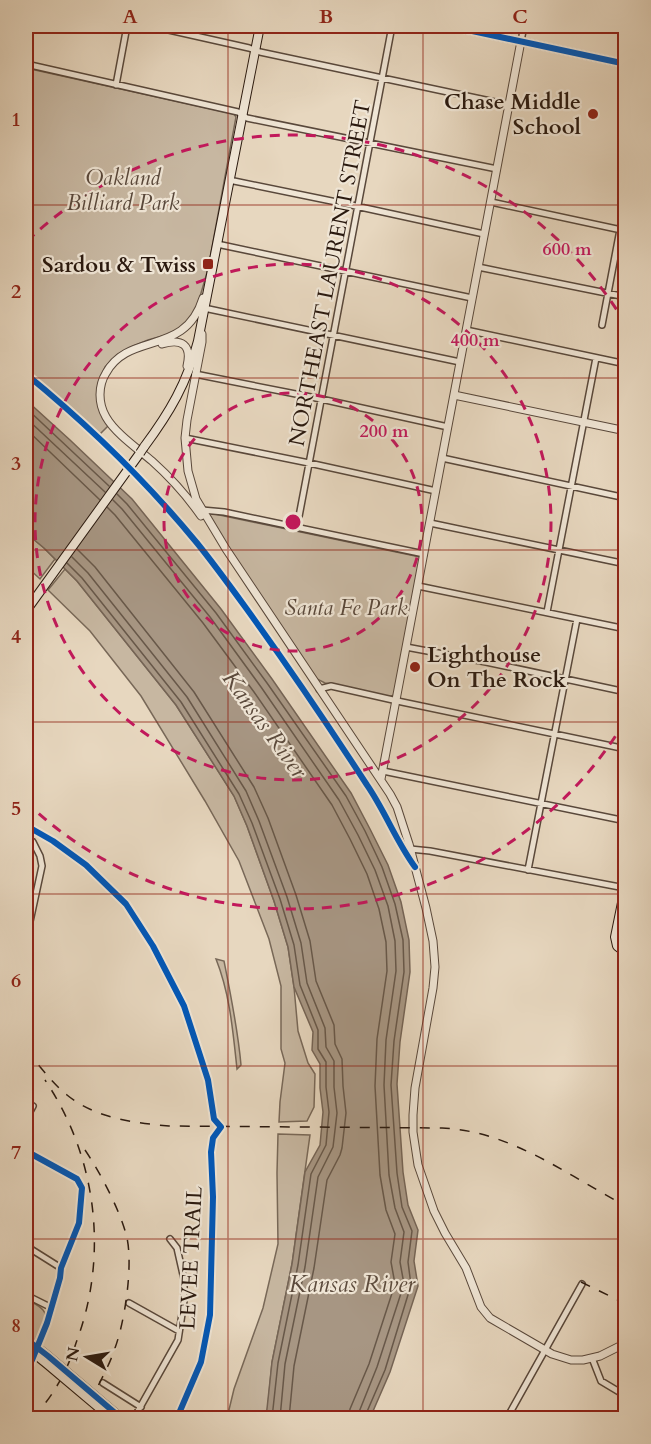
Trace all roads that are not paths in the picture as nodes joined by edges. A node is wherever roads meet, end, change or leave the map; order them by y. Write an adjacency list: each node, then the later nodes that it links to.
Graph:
1 (127, 26): 12 (street)
2 (151, 26): 8 (street)
3 (260, 26): 8 (main road)
4 (392, 26): 11 (street, NORTHEAST LAURENT STREET)
5 (449, 26): 7 (street)
6 (524, 26): 7 (street)
7 (521, 41): 10 (street); 13 (street)
8 (255, 50): 11 (street); 14 (main road)
9 (26, 64): 12 (street)
10 (626, 64)
11 (382, 79): 13 (street); 15 (street, NORTHEAST LAURENT STREET)
12 (116, 85): 14 (street)
13 (509, 105): 16 (street)
14 (242, 115): 15 (street); 17 (main road)
15 (370, 143): 16 (street); 20 (street, NORTHEAST LAURENT STREET)
16 (497, 170): 19 (street)
17 (229, 180): 20 (street); 23 (main road)
18 (626, 198): 21 (street)
19 (490, 202): 21 (street); 22 (street)
20 (358, 206): 22 (street); 25 (street, NORTHEAST LAURENT STREET)
21 (623, 230): 26 (street)
22 (484, 234): 24 (street)
23 (217, 244): 25 (street); 29 (main road)
24 (478, 267): 26 (street); 27 (street)
25 (346, 270): 27 (street); 33 (street, NORTHEAST LAURENT STREET)
26 (608, 293): 28 (street); 31 (street)
27 (472, 297): 32 (street)
28 (626, 297)
29 (202, 308): 30 (main road); 33 (street); 53 (street)
30 (202, 319): 37 (street); 38 (main road)
31 (602, 325)
32 (466, 330): 34 (street); 35 (street)
33 (334, 335): 35 (street); 40 (street, NORTHEAST LAURENT STREET)
34 (596, 358): 36 (street); 41 (street)
35 (460, 362): 39 (street)
36 (626, 364)
37 (195, 374): 40 (street); 44 (street)
38 (183, 384): 50 (street); 58 (main road)
39 (454, 394): 41 (street); 42 (street)
40 (321, 399): 42 (street); 46 (street, NORTHEAST LAURENT STREET)
41 (584, 422): 43 (street); 47 (street)
42 (448, 427): 45 (street)
43 (626, 431)
44 (185, 438): 46 (street); 50 (street)
45 (442, 458): 47 (street); 48 (street)
46 (309, 462): 48 (street); 52 (street, NORTHEAST LAURENT STREET)
47 (571, 486): 49 (street); 54 (street)
48 (436, 491): 51 (street)
49 (626, 498)
50 (202, 510): 52 (street); 53 (street)
51 (430, 523): 54 (street); 55 (street)
52 (297, 527): 55 (street)
53 (226, 549): 64 (street)
54 (559, 550): 56 (street); 59 (street)
55 (424, 554): 57 (street)
56 (626, 564)
57 (418, 586): 59 (street); 62 (street)
58 (26, 611)
59 (547, 612): 60 (street)
60 (577, 619): 61 (street); 63 (street)
61 (626, 629)
62 (406, 647): 63 (street); 66 (street)
63 (565, 679): 65 (street); 67 (street)
64 (319, 689): 66 (street); 70 (street)
65 (626, 692)
66 (396, 701): 67 (street); 69 (street)
67 (554, 734): 68 (street); 71 (street)
68 (626, 749)
69 (383, 771): 70 (street); 71 (street)
70 (381, 779): 74 (street)
71 (541, 804): 72 (street); 75 (street)
72 (626, 821)
73 (33, 842): 77 (street)
74 (410, 849): 75 (street); 93 (street)
75 (528, 870): 76 (street)
76 (625, 886): 78 (main road)
77 (26, 940)
78 (626, 953)
79 (33, 1106): 80 (street)
80 (26, 1119)
81 (26, 1151): 84 (street)
82 (170, 1239): 89 (street)
83 (26, 1246): 84 (street)
84 (61, 1268): 88 (street)
85 (582, 1284): 93 (street)
86 (26, 1295): 88 (street)
87 (129, 1303): 89 (street)
88 (52, 1308): 95 (street)
89 (179, 1331): 98 (street)
90 (26, 1339): 100 (main road, bridge)
91 (626, 1343): 94 (street)
92 (26, 1347): 99 (main road, bridge)
93 (545, 1351): 94 (street); 102 (street)
94 (592, 1358): 97 (street)
95 (26, 1372)
96 (103, 1383): 98 (street)
97 (626, 1396)
98 (141, 1407): 101 (street)
99 (111, 1419)
100 (121, 1419)
101 (134, 1419)
102 (507, 1419)

